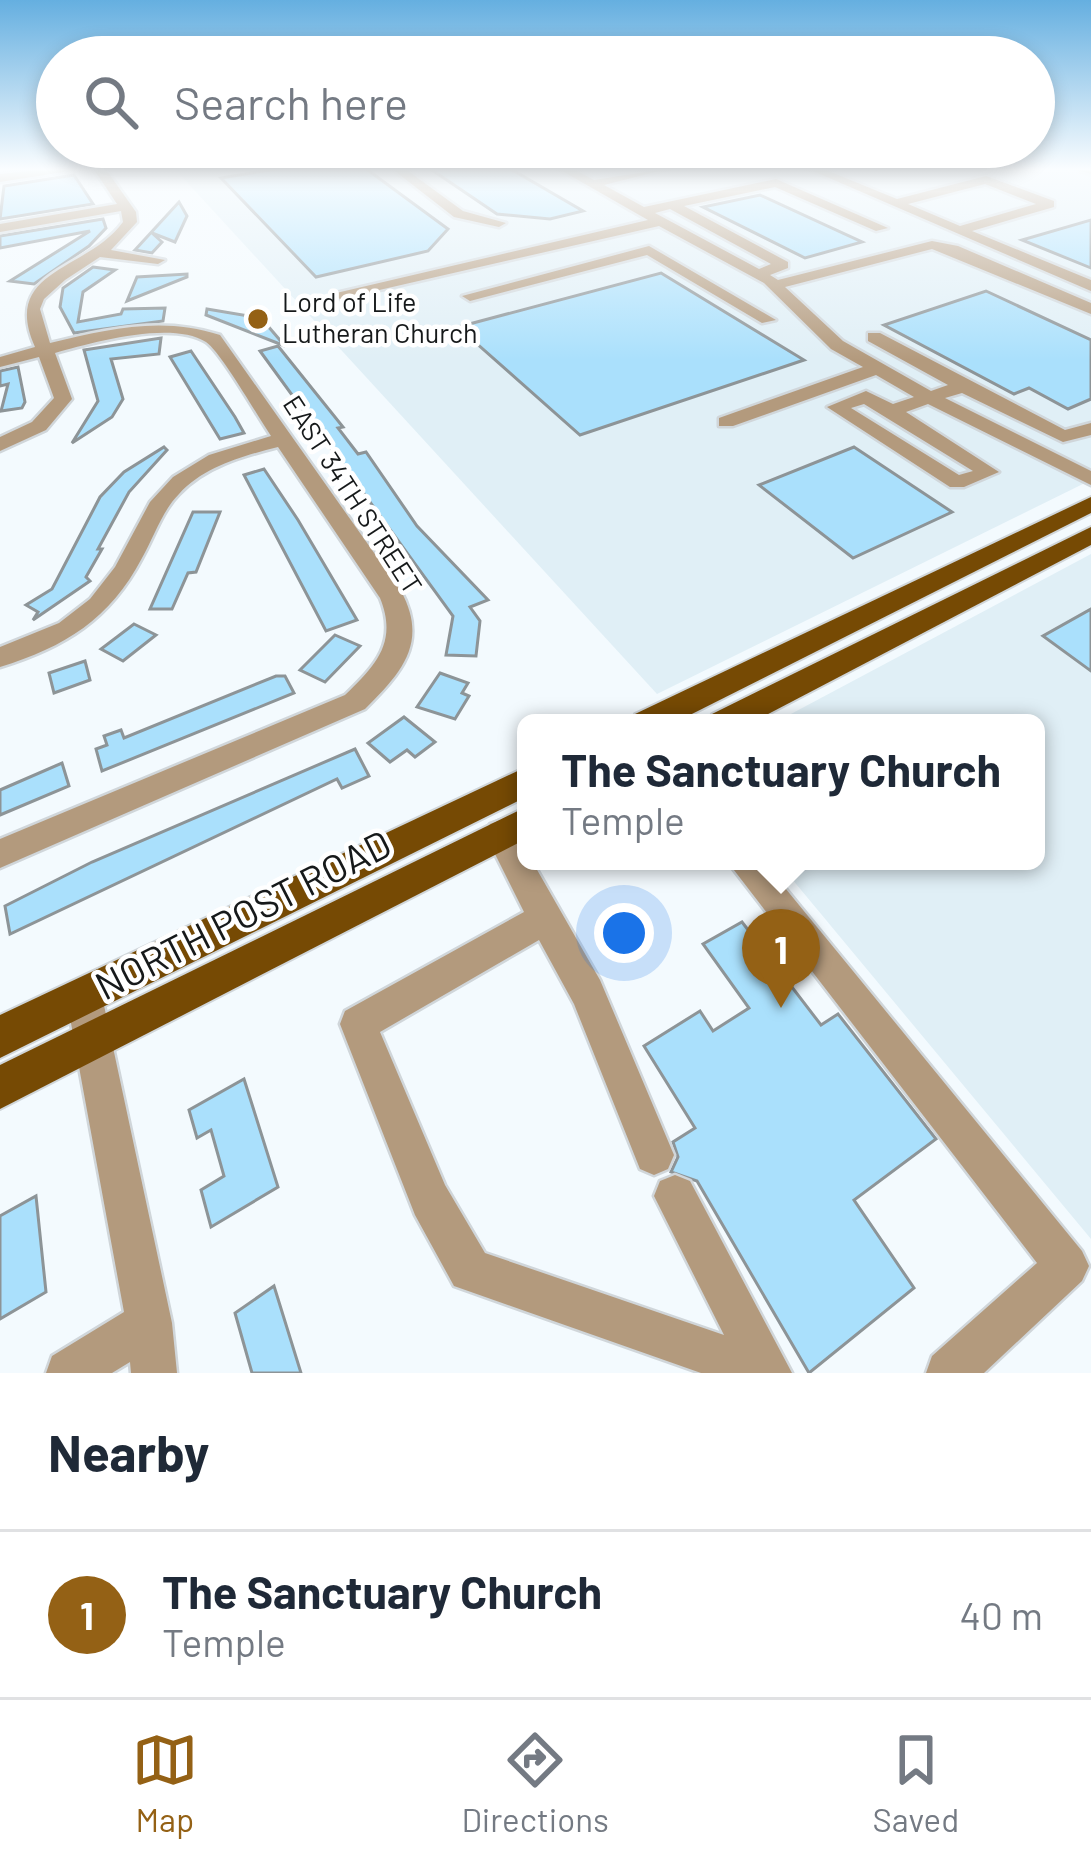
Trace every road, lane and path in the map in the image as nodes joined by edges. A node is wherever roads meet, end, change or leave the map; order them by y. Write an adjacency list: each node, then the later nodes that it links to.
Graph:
1 (124, 232): 10 (street)
2 (470, 232): 7 (street)
3 (606, 232): 16 (street)
4 (682, 232): 8 (street)
5 (722, 232): 12 (street)
6 (960, 232): 15 (street)
7 (466, 237)
8 (693, 238): 9 (street); 12 (street)
9 (649, 250): 13 (street); 17 (street)
10 (100, 253): 11 (street); 21 (street)
11 (158, 260)
12 (754, 272): 13 (street); 14 (street)
13 (704, 282): 19 (street)
14 (776, 285): 18 (street); 23 (street)
15 (1091, 286)
16 (340, 294)
17 (470, 296)
18 (1091, 309)
19 (768, 320)
20 (874, 337): 24 (street)
21 (47, 351): 22 (street); 30 (street, EAST 34TH STREET); 31 (street)
22 (0, 362)
23 (878, 368): 25 (street); 27 (street)
24 (963, 386): 25 (street); 29 (street)
25 (930, 398): 26 (street); 28 (street)
26 (891, 411): 26 (street)
27 (726, 422)
28 (978, 425): 32 (street); 33 (street)
29 (1091, 429)
30 (284, 439): 35 (street); 40 (street, EAST 34TH STREET)
31 (0, 445)
32 (1091, 478)
33 (1091, 501): 36 (main road)
34 (1091, 535): 37 (main road)
35 (0, 656)
36 (664, 714)
37 (741, 714)
38 (517, 785): 44 (main road, NORTH POST ROAD)
39 (513, 828): 46 (main road, NORTH POST ROAD)
40 (0, 854)
41 (528, 870): 43 (street)
42 (749, 870): 54 (street)
43 (545, 918): 48 (street); 53 (street)
44 (84, 996): 45 (main road, NORTH POST ROAD); 46 (street)
45 (0, 1037)
46 (93, 1041): 47 (main road, NORTH POST ROAD); 50 (street)
47 (0, 1088)
48 (654, 1155)
49 (675, 1196): 53 (street)
50 (149, 1323): 51 (street); 52 (street)
51 (69, 1373)
52 (154, 1373)
53 (768, 1373)
54 (949, 1373)

